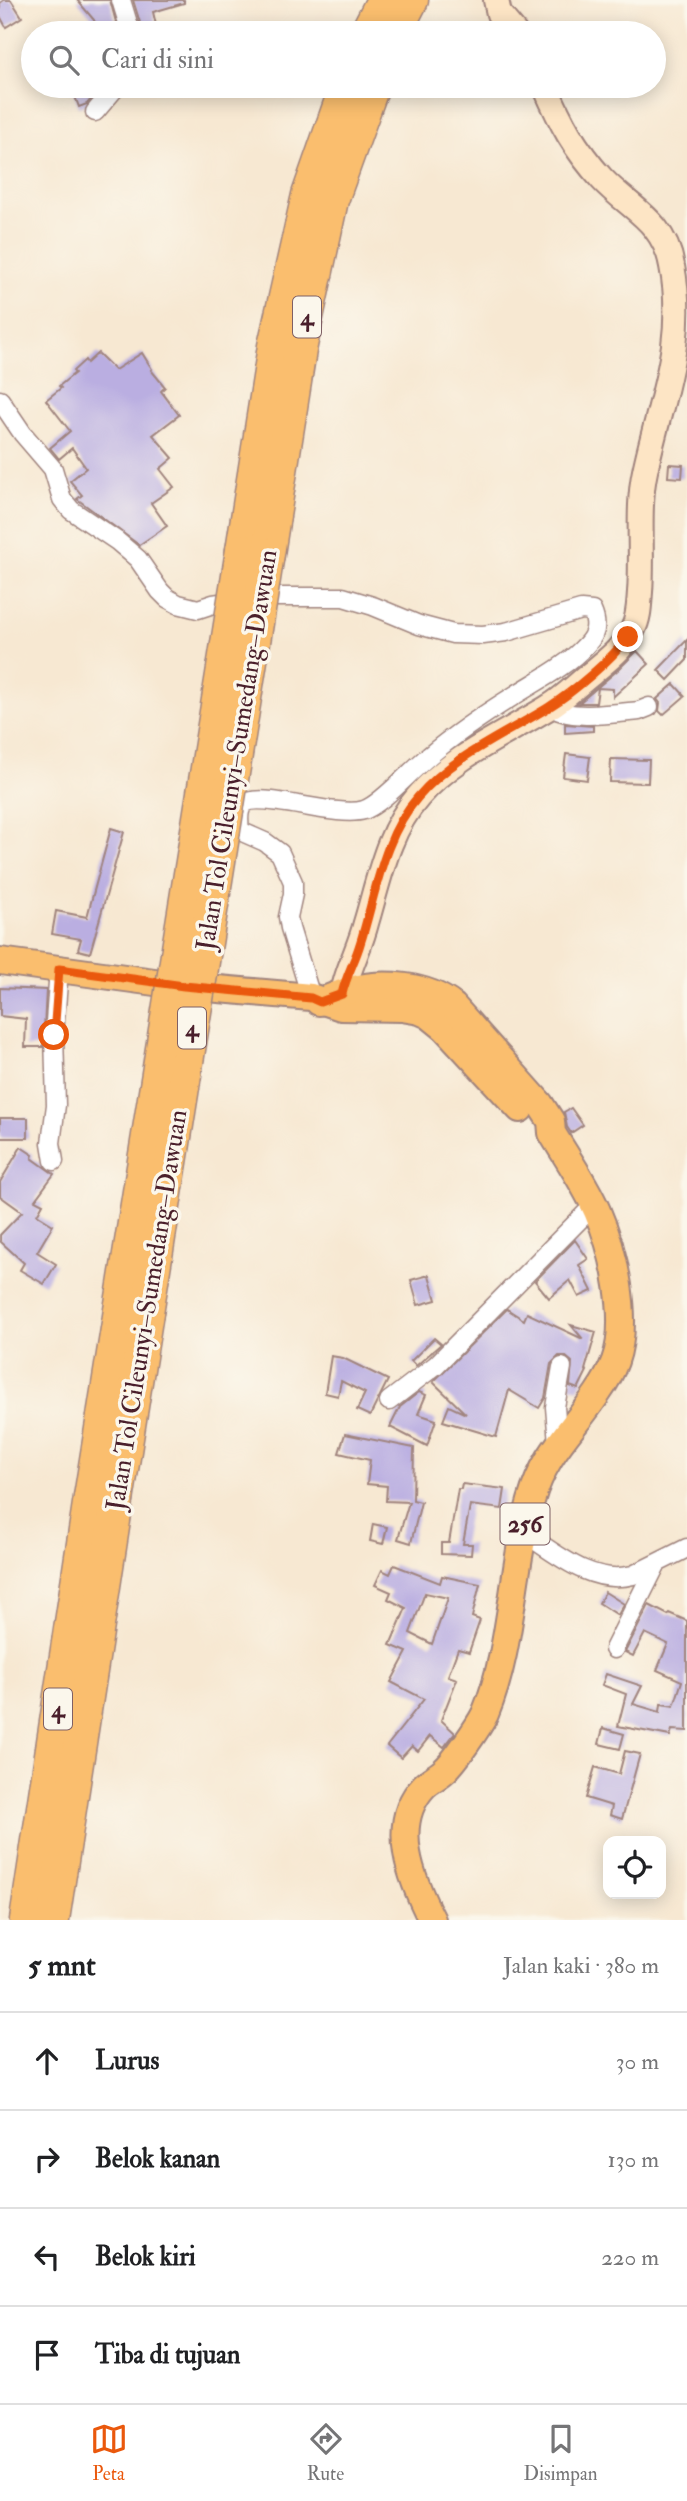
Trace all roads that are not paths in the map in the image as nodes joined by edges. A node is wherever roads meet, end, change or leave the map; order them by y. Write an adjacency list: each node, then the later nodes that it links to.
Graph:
1 (121, 0): 5 (street)
2 (383, 0): 6 (highway)
3 (412, 0): 7 (highway)
4 (496, 0): 8 (street)
5 (127, 21)
6 (372, 21)
7 (402, 21)
8 (505, 21)
9 (107, 98): 13 (street)
10 (342, 98): 15 (highway, Jalan Tol Cileunyi–Sumedang–Dawuan / 4)
11 (369, 98): 15 (highway, Jalan Tol Cileunyi–Sumedang–Dawuan / 4)
12 (550, 98): 16 (street)
13 (95, 112)
14 (0, 400): 20 (street)
15 (255, 552): 27 (highway, Jalan Tol Cileunyi–Sumedang–Dawuan / 4, bridge)
16 (551, 706): 17 (street); 20 (street)
17 (649, 707)
18 (0, 961): 19 (main road, 256)
19 (59, 969): 20 (main road, 256); 22 (street)
20 (328, 1000): 21 (main road, 256); 21 (main road, 256)
21 (453, 1023): 23 (main road, 256)
22 (54, 1161)
23 (594, 1205): 25 (street); 26 (main road, 256)
24 (562, 1367): 26 (street)
25 (389, 1401)
26 (558, 1443): 28 (main road, 256)
27 (103, 1499): 32 (highway, Jalan Tol Cileunyi–Sumedang–Dawuan / 4); 33 (highway, Jalan Tol Cileunyi–Sumedang–Dawuan / 4)
28 (523, 1532): 30 (street); 34 (main road, 256)
29 (687, 1548): 30 (street)
30 (656, 1565): 31 (street)
31 (614, 1649)
32 (26, 1920)
33 (53, 1920)
34 (432, 1920)

